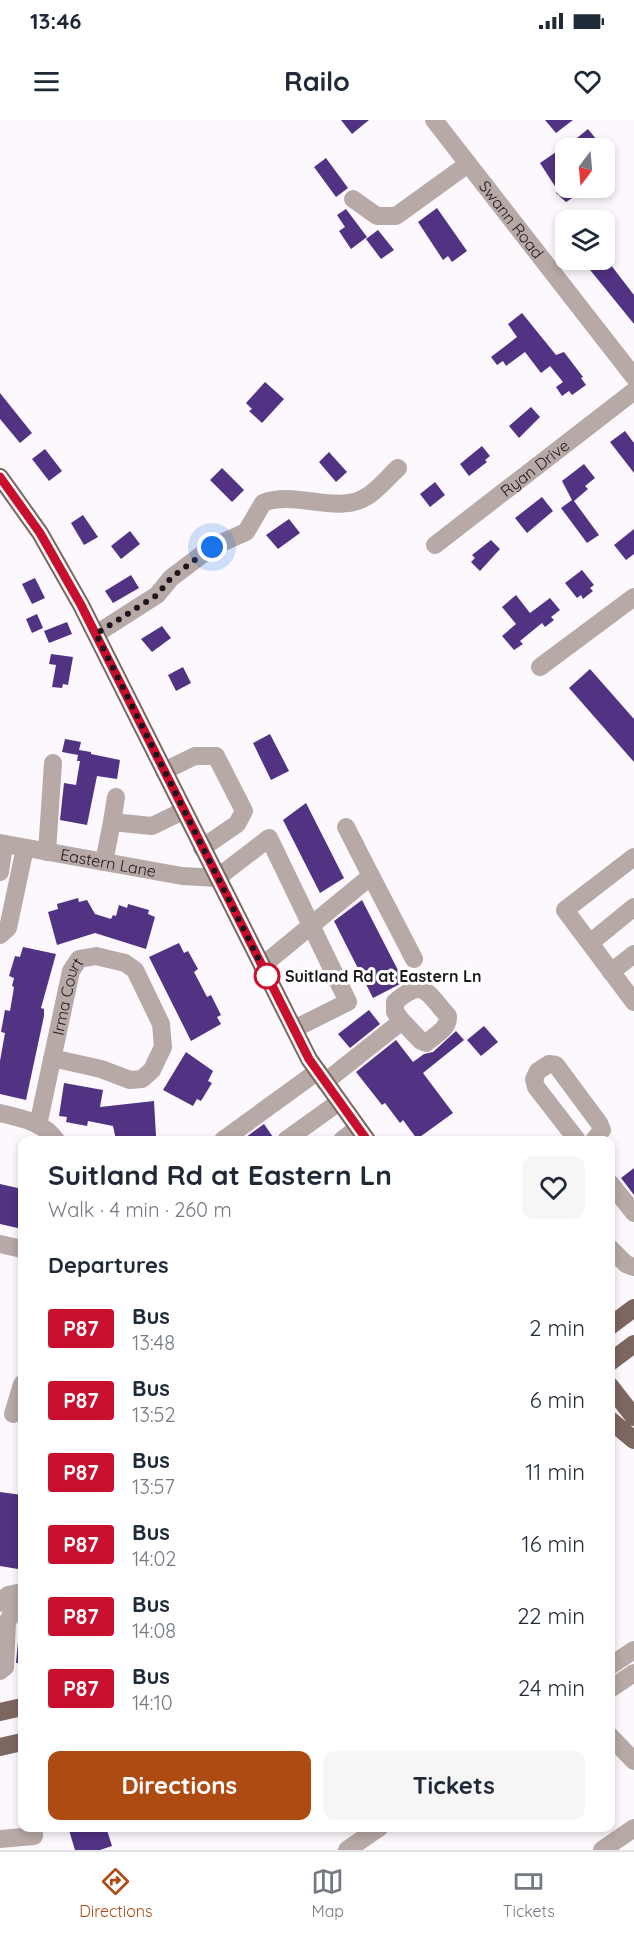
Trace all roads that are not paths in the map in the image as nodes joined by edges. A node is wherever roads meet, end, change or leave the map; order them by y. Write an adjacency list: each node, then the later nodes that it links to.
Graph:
1 (434, 120): 2 (street, Swann Road)
2 (468, 164): 3 (street); 4 (street, Swann Road)
3 (353, 200)
4 (634, 377)
5 (634, 391): 8 (street, Ryan Drive)
6 (398, 468): 10 (street)
7 (0, 477): 10 (main road)
8 (435, 545)
9 (634, 597): 11 (street)
10 (96, 634): 13 (main road)
11 (540, 667)
12 (53, 763): 21 (street)
13 (164, 771): 15 (main road); 19 (street)
14 (116, 796): 16 (street)
15 (183, 810): 16 (street); 19 (main road)
16 (112, 822): 23 (street)
17 (346, 827): 25 (street)
18 (2, 844): 20 (street, Eastern Lane); 24 (street)
19 (202, 848): 26 (main road)
20 (25, 849): 21 (street, Eastern Lane); 29 (street)
21 (47, 852): 23 (street, Eastern Lane)
22 (634, 857): 30 (street)
23 (104, 862): 26 (street, Eastern Lane)
24 (0, 872)
25 (371, 876): 28 (street); 32 (street)
26 (217, 878): 28 (street); 33 (main road)
27 (634, 907): 30 (street)
28 (312, 923): 33 (street); 37 (street)
29 (0, 935)
30 (590, 943): 34 (street)
31 (634, 954): 34 (street)
32 (414, 958)
33 (262, 966): 37 (main road)
34 (611, 972): 35 (street)
35 (633, 1000)
36 (402, 1021): 39 (street)
37 (294, 1029): 39 (main road)
38 (52, 1058): 38 (street, Irma Court); 42 (street, Irma Court)
39 (322, 1077): 40 (main road); 45 (street)
40 (339, 1102): 43 (main road); 46 (street)
41 (0, 1113): 42 (street)
42 (38, 1125): 44 (street)
43 (362, 1134)
44 (54, 1136)
45 (229, 1136)
46 (292, 1136)
47 (574, 1136): 48 (street)
48 (597, 1136)
49 (615, 1189): 50 (street)
50 (634, 1213)
51 (0, 1244): 52 (street)
52 (18, 1248)
53 (615, 1253): 54 (street)
54 (634, 1268)
55 (634, 1308): 56 (main road)
56 (615, 1322)
57 (634, 1344): 58 (main road)
58 (615, 1358)
59 (615, 1392): 62 (main road)
60 (18, 1397): 61 (street)
61 (13, 1414)
62 (634, 1417)
63 (615, 1424): 64 (main road)
64 (634, 1440)
65 (18, 1593): 66 (street)
66 (0, 1604)
67 (18, 1609): 70 (street)
68 (634, 1650): 69 (street)
69 (615, 1663)
70 (0, 1671)
71 (634, 1673): 72 (street)
72 (615, 1686)
73 (18, 1708): 74 (main road)
74 (0, 1712)
75 (615, 1741): 78 (street)
76 (18, 1743): 77 (main road)
77 (0, 1746)
78 (634, 1761)
79 (634, 1828): 84 (street)
80 (34, 1832): 82 (street)
81 (373, 1832): 83 (street)
82 (0, 1839)
83 (347, 1850)
84 (602, 1850)

